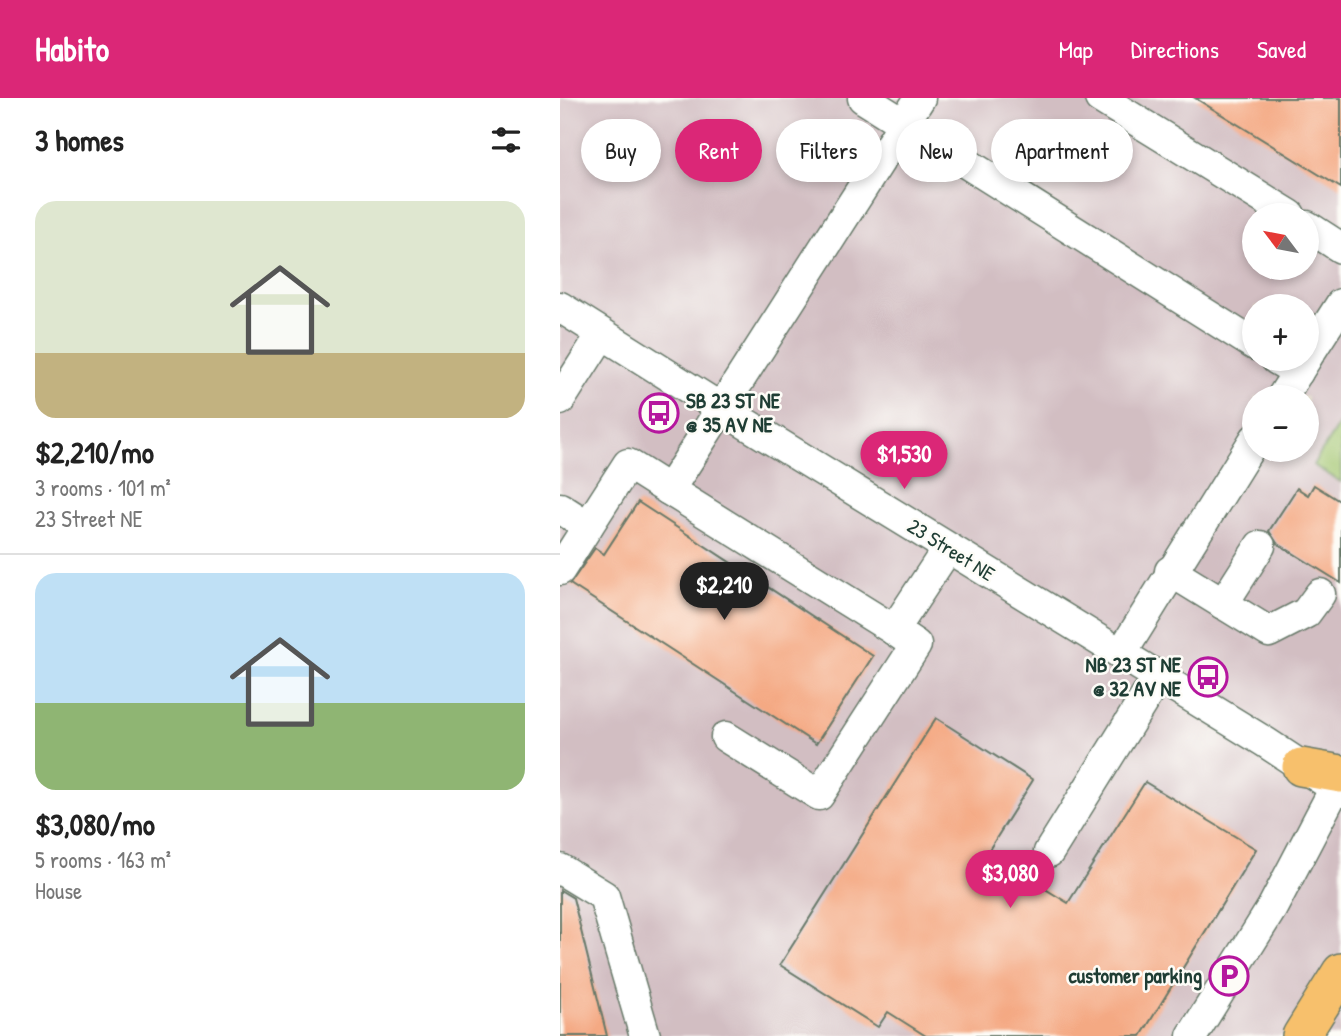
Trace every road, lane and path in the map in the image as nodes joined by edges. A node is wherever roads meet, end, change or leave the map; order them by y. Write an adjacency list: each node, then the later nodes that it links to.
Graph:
1 (863, 98): 4 (street)
2 (920, 98): 5 (street)
3 (1100, 98): 8 (street)
4 (896, 119)
5 (907, 119)
6 (896, 137): 17 (street)
7 (977, 170): 15 (street)
8 (1271, 203)
9 (1320, 234): 10 (street)
10 (1341, 248)
11 (1341, 304): 13 (street)
12 (560, 307): 14 (street, 23 Street NE)
13 (1319, 333)
14 (602, 334): 16 (street); 17 (street, 23 Street NE)
15 (1242, 337)
16 (560, 400)
17 (722, 409): 19 (street); 23 (street, 23 Street NE)
18 (1242, 459): 25 (street)
19 (669, 490): 21 (street); 28 (street)
20 (560, 508): 21 (street)
21 (588, 526): 24 (street)
22 (1260, 546): 27 (street)
23 (948, 548): 28 (street); 29 (street, 23 Street NE)
24 (560, 570)
25 (1170, 571): 27 (street); 29 (street)
26 (1320, 594): 27 (street)
27 (1223, 604)
28 (894, 630): 31 (street)
29 (1121, 654): 30 (street, 23 Street NE)
30 (1158, 677): 32 (street, 23 Street NE); 34 (street)
31 (726, 737)
32 (1301, 767): 33 (main road)
33 (1339, 785): 38 (street)
34 (1049, 852)
35 (560, 869): 37 (street)
36 (1341, 972): 39 (main road)
37 (645, 1036)
38 (1192, 1036)
39 (1301, 1036)

